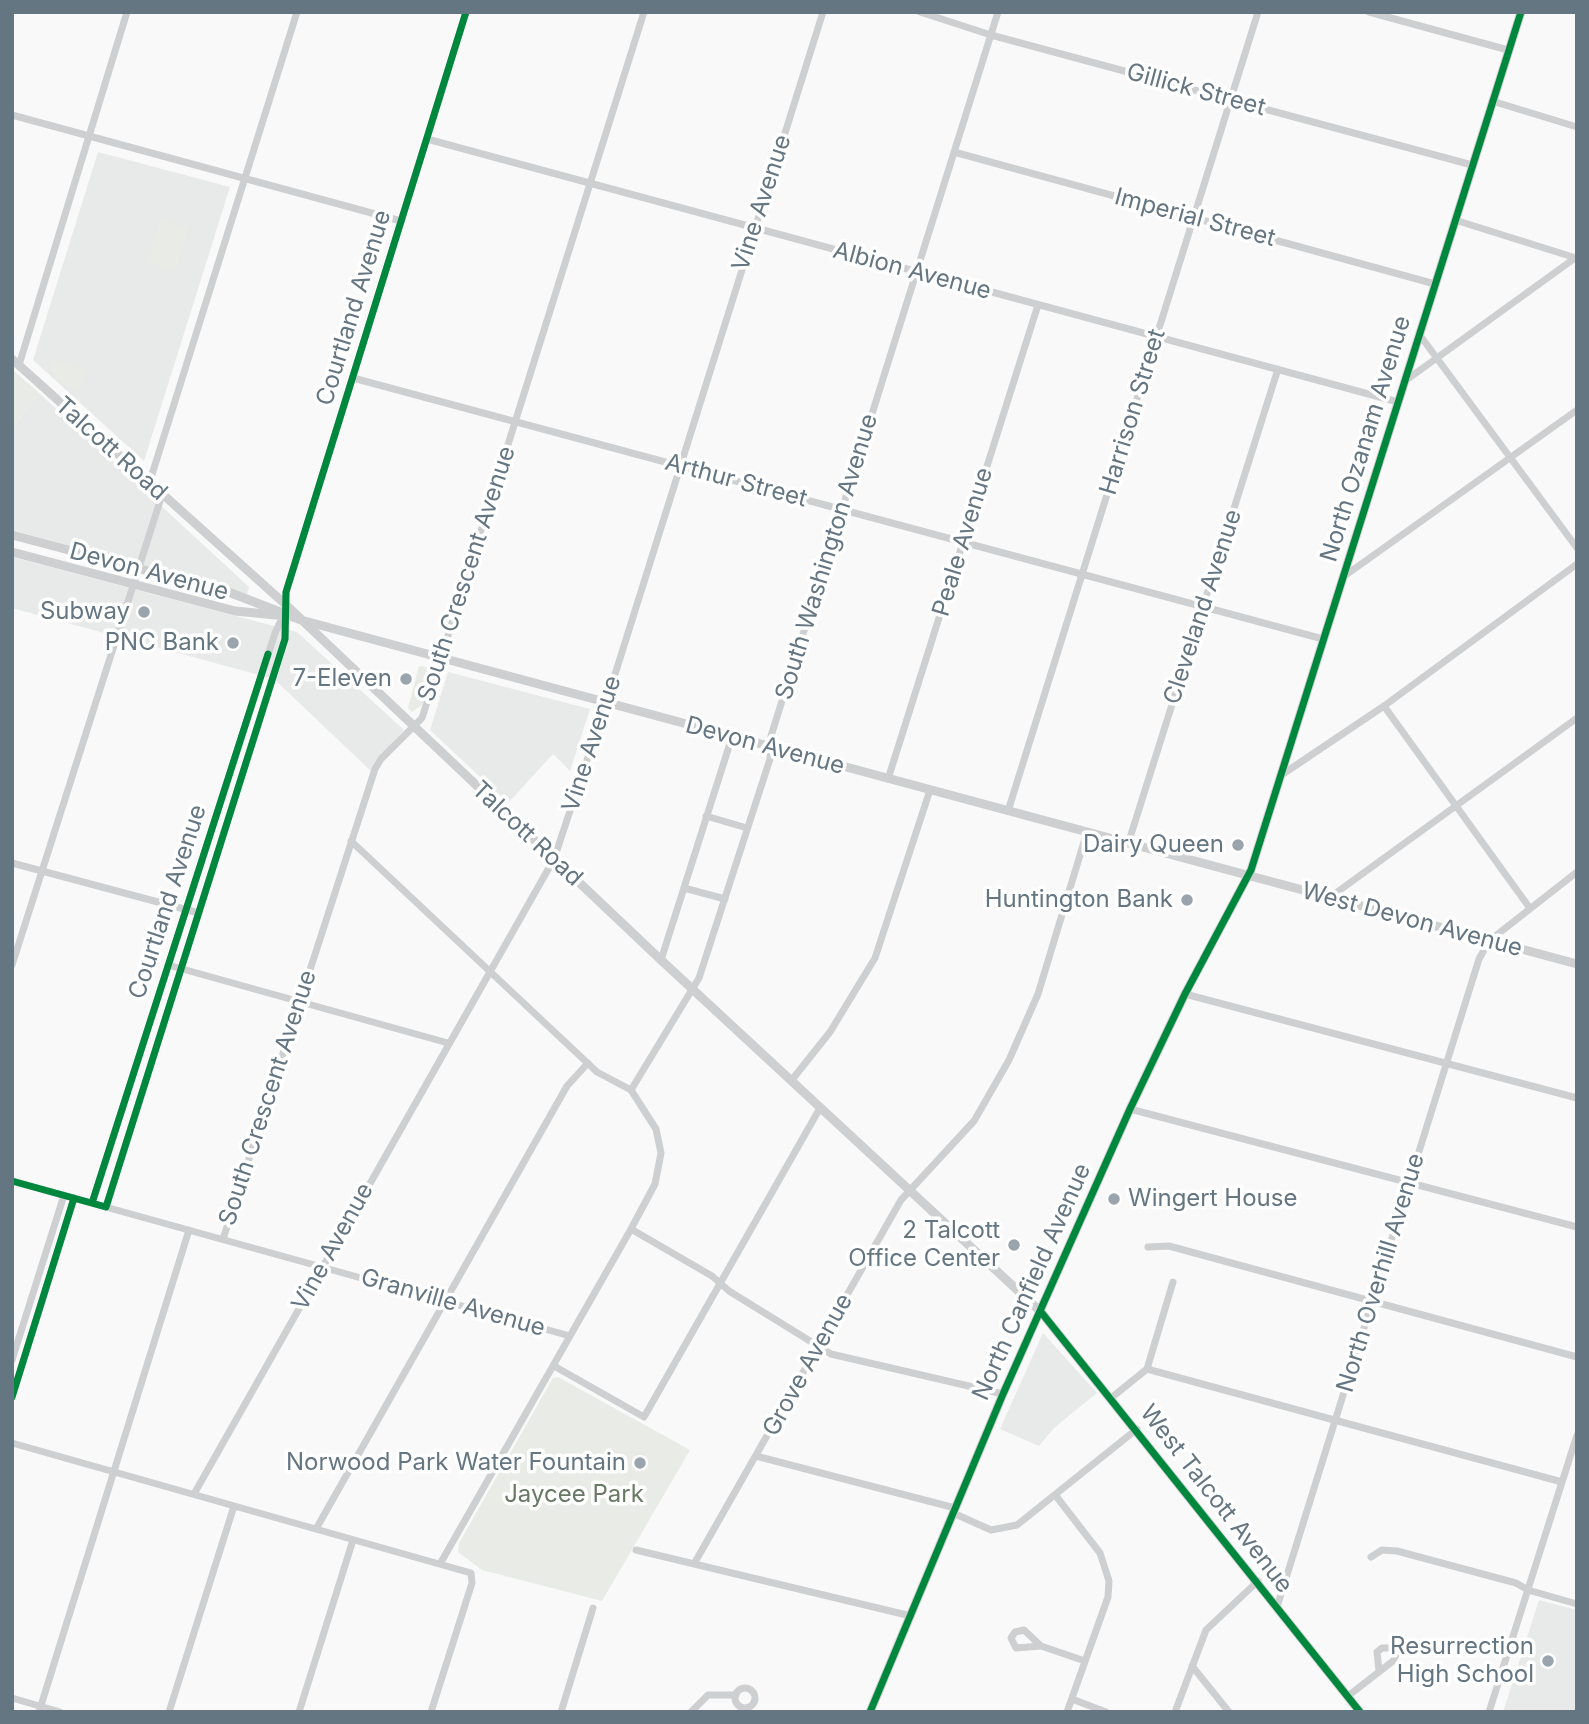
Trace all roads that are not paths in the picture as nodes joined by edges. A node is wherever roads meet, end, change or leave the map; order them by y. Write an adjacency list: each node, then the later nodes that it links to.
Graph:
1 (127, 12): 17 (street)
2 (296, 12): 21 (street)
3 (466, 12): 18 (street, Courtland Avenue)
4 (644, 12): 22 (street, South Crescent Avenue)
5 (823, 12): 26 (street, Vine Avenue)
6 (920, 12): 11 (street, Gillick Street)
7 (998, 12): 11 (street, South Washington Avenue)
8 (1258, 12): 13 (street, Harrison Street)
9 (1369, 12): 12 (street)
10 (1521, 12): 12 (street, North Ozanam Avenue)
11 (991, 35): 13 (street, Gillick Street); 19 (street, South Washington Avenue)
12 (1508, 50): 14 (street, North Ozanam Avenue)
13 (1231, 100): 20 (street, Gillick Street); 23 (street, Harrison Street)
14 (1492, 101): 16 (street); 20 (street, North Ozanam Avenue)
15 (12, 115): 17 (street)
16 (1577, 127)
17 (89, 136): 21 (street); 34 (street)
18 (427, 139): 22 (street, Albion Avenue); 25 (street, Courtland Avenue)
19 (954, 152): 23 (street, Imperial Street); 28 (street, South Washington Avenue)
20 (1472, 165): 24 (street, North Ozanam Avenue)
21 (245, 178): 25 (street); 43 (street)
22 (590, 183): 26 (street, Albion Avenue); 40 (street, South Crescent Avenue)
23 (1194, 218): 29 (street, Imperial Street); 32 (street, Harrison Street)
24 (1455, 220): 27 (street); 29 (street, North Ozanam Avenue)
25 (401, 221): 36 (street, Courtland Avenue)
26 (754, 228): 28 (street, Albion Avenue); 42 (street, Vine Avenue)
27 (1576, 258): 33 (street)
28 (917, 272): 30 (street, Albion Avenue); 45 (street, South Washington Avenue)
29 (1435, 284): 31 (street, North Ozanam Avenue)
30 (1038, 304): 32 (street, Albion Avenue); 47 (street, Peale Avenue)
31 (1419, 334): 33 (street); 37 (street, North Ozanam Avenue)
32 (1156, 337): 35 (street, Albion Avenue); 52 (street, Harrison Street)
33 (1438, 357): 37 (street); 41 (street)
34 (16, 362): 43 (street, Talcott Road)
35 (1278, 369): 38 (street, Albion Avenue); 56 (street, Cleveland Avenue)
36 (353, 378): 40 (street, Arthur Street); 55 (street, Courtland Avenue)
37 (1404, 382): 38 (street, North Ozanam Avenue)
38 (1398, 402): 53 (street, North Ozanam Avenue)
39 (1577, 410): 41 (street)
40 (515, 422): 42 (street, Arthur Street); 60 (street, South Crescent Avenue)
41 (1512, 458): 48 (street); 53 (street)
42 (680, 466): 45 (street, Arthur Street); 61 (street, Vine Avenue)
43 (149, 484): 44 (street, Talcott Road)
44 (162, 495): 51 (street); 55 (street, Talcott Road)
45 (842, 510): 47 (street, Arthur Street); 66 (street, South Washington Avenue)
46 (14, 536): 49 (street); 51 (street, Devon Avenue)
47 (962, 542): 52 (street, Arthur Street); 68 (street, Peale Avenue)
48 (1577, 548)
49 (12, 551): 54 (street, Devon Avenue)
50 (1577, 564): 62 (street)
51 (137, 568): 54 (street); 57 (street, Devon Avenue)
52 (1082, 574): 56 (street, Arthur Street); 71 (street, Harrison Street)
53 (1343, 577): 59 (street, North Ozanam Avenue)
54 (132, 584): 57 (street, Devon Avenue); 79 (street)
55 (285, 604): 57 (street, Courtland Avenue); 58 (street, Talcott Road)
56 (1203, 607): 59 (street, Arthur Street); 76 (street, Cleveland Avenue)
57 (284, 615): 58 (street, Devon Avenue); 86 (street, Courtland Avenue); 87 (street, Courtland Avenue)
58 (301, 620): 60 (street, Devon Avenue); 64 (street, Talcott Road)
59 (1323, 639): 67 (street, North Ozanam Avenue)
60 (441, 658): 61 (street, Devon Avenue); 64 (street, South Crescent Avenue)
61 (606, 703): 65 (street, Devon Avenue); 77 (street, Vine Avenue)
62 (1384, 706): 67 (street); 70 (street)
63 (1577, 718): 70 (street)
64 (412, 726): 75 (street, South Crescent Avenue); 77 (street, Talcott Road)
65 (732, 737): 66 (street, Devon Avenue); 72 (street)
66 (771, 747): 68 (street, Devon Avenue); 73 (street, South Washington Avenue)
67 (1280, 777): 81 (street, North Ozanam Avenue)
68 (888, 779): 69 (street, Devon Avenue)
69 (930, 790): 71 (street, Devon Avenue); 101 (street)
70 (1457, 806): 83 (street); 85 (street)
71 (1007, 811): 74 (street, Devon Avenue)
72 (706, 816): 73 (street); 82 (street)
73 (747, 828): 84 (street, South Washington Avenue)
74 (1087, 832): 76 (street, Devon Avenue); 108 (street, Grove Avenue)
75 (351, 841): 94 (street); 97 (street, South Crescent Avenue)
76 (1128, 844): 81 (street, Devon Avenue)
77 (554, 859): 89 (street, Talcott Road); 94 (street, Vine Avenue)
78 (12, 863): 79 (street)
79 (42, 870): 86 (street); 91 (street)
80 (1577, 872): 85 (street)
81 (1247, 876): 83 (street, West Devon Avenue); 96 (street, North Canfield Avenue)
82 (684, 888): 84 (street); 89 (street)
83 (1329, 898): 88 (street, West Devon Avenue)
84 (725, 899): 95 (street, South Washington Avenue)
85 (1529, 907): 88 (street)
86 (186, 909): 87 (street); 92 (street, Courtland Avenue)
87 (199, 913): 93 (street, Courtland Avenue)
88 (1489, 941): 90 (street, West Devon Avenue); 100 (street, North Overhill Avenue)
89 (661, 961): 95 (street, Talcott Road)
90 (1577, 964)
91 (12, 965)
92 (169, 965): 93 (street); 111 (street, Courtland Avenue)
93 (181, 968): 97 (street); 112 (street, Courtland Avenue)
94 (489, 970): 98 (street, Vine Avenue); 99 (street)
95 (692, 989): 101 (street, Talcott Road); 102 (street, South Washington Avenue)
96 (1185, 994): 100 (street); 105 (street, North Canfield Avenue)
97 (298, 1001): 98 (street); 116 (street, South Crescent Avenue)
98 (448, 1043): 118 (street, Vine Avenue)
99 (588, 1063): 102 (street); 121 (street)
100 (1447, 1063): 103 (street); 107 (street, North Overhill Avenue)
101 (791, 1081): 104 (street, Talcott Road)
102 (631, 1090): 114 (street)
103 (1577, 1098)
104 (820, 1108): 108 (street, Talcott Road); 120 (street)
105 (1130, 1109): 107 (street); 123 (street, North Canfield Avenue)
106 (12, 1181): 109 (street, Granville Avenue)
107 (1409, 1182): 113 (street); 122 (street, North Overhill Avenue)
108 (911, 1192): 123 (street, Talcott Road); 125 (street, Grove Avenue)
109 (64, 1195): 110 (street, Granville Avenue); 127 (street)
110 (74, 1198): 111 (street, Granville Avenue); 131 (street)
111 (92, 1203): 112 (street, Granville Avenue)
112 (106, 1207): 115 (street, Granville Avenue)
113 (1577, 1227)
114 (631, 1229): 120 (street); 124 (street)
115 (190, 1230): 116 (street, Granville Avenue); 139 (street, South Crescent Avenue)
116 (223, 1239): 118 (street, Granville Avenue)
117 (1148, 1247): 122 (street)
118 (322, 1267): 121 (street, Granville Avenue); 141 (street, Vine Avenue)
119 (1173, 1282): 129 (street)
120 (721, 1284): 125 (street); 128 (street, Granville Avenue)
121 (445, 1301): 124 (street, Granville Avenue); 145 (street)
122 (1372, 1302): 126 (street); 133 (street, North Overhill Avenue)
123 (1041, 1312): 130 (street, North Canfield Avenue); 132 (street, West Talcott Avenue)
124 (570, 1336): 128 (street)
125 (820, 1345): 130 (street); 137 (street, Grove Avenue)
126 (1577, 1357)
127 (12, 1360)
128 (554, 1366): 149 (street)
129 (1147, 1369): 132 (street); 133 (street)
130 (1003, 1394): 144 (street, North Canfield Avenue)
131 (12, 1396)
132 (1111, 1398): 134 (street, West Talcott Avenue)
133 (1335, 1421): 140 (street); 154 (street, North Overhill Avenue)
134 (1137, 1429): 142 (street); 151 (street, West Talcott Avenue)
135 (1577, 1435): 138 (street)
136 (12, 1443): 139 (street)
137 (756, 1457): 144 (street); 150 (street, Grove Avenue)
138 (1573, 1461): 140 (street)
139 (114, 1472): 141 (street); 165 (street, South Crescent Avenue)
140 (1562, 1482): 152 (street)
141 (194, 1494): 143 (street)
142 (1056, 1496): 144 (street); 158 (street)
143 (234, 1506): 145 (street); 168 (street)
144 (954, 1510): 156 (street, North Canfield Avenue)
145 (316, 1529): 146 (street)
146 (353, 1539): 149 (street); 169 (street)
147 (636, 1550): 150 (street)
148 (1371, 1557): 152 (street)
149 (440, 1564): 170 (street)
150 (694, 1564): 156 (street)
151 (1258, 1581): 154 (street, West Talcott Avenue); 159 (street)
152 (1528, 1590): 153 (street); 178 (street)
153 (1577, 1604)
154 (1277, 1606): 162 (street, West Talcott Avenue)
155 (593, 1608): 171 (street)
156 (911, 1616): 166 (street, North Canfield Avenue)
157 (1041, 1646): 158 (street)
158 (1085, 1661): 164 (street)
159 (1192, 1666): 175 (street); 176 (street)
160 (1379, 1671): 162 (street)
161 (736, 1695): 172 (street)
162 (1348, 1696): 177 (street, West Talcott Avenue)
163 (12, 1698): 165 (street)
164 (1072, 1699): 173 (street); 174 (street)
165 (40, 1709): 167 (street)
166 (872, 1711)
167 (60, 1712)
168 (169, 1712)
169 (299, 1712)
170 (431, 1712)
171 (561, 1712)
172 (691, 1712)
173 (1067, 1712)
174 (1106, 1712)
175 (1175, 1712)
176 (1229, 1712)
177 (1360, 1712)
178 (1489, 1712)

